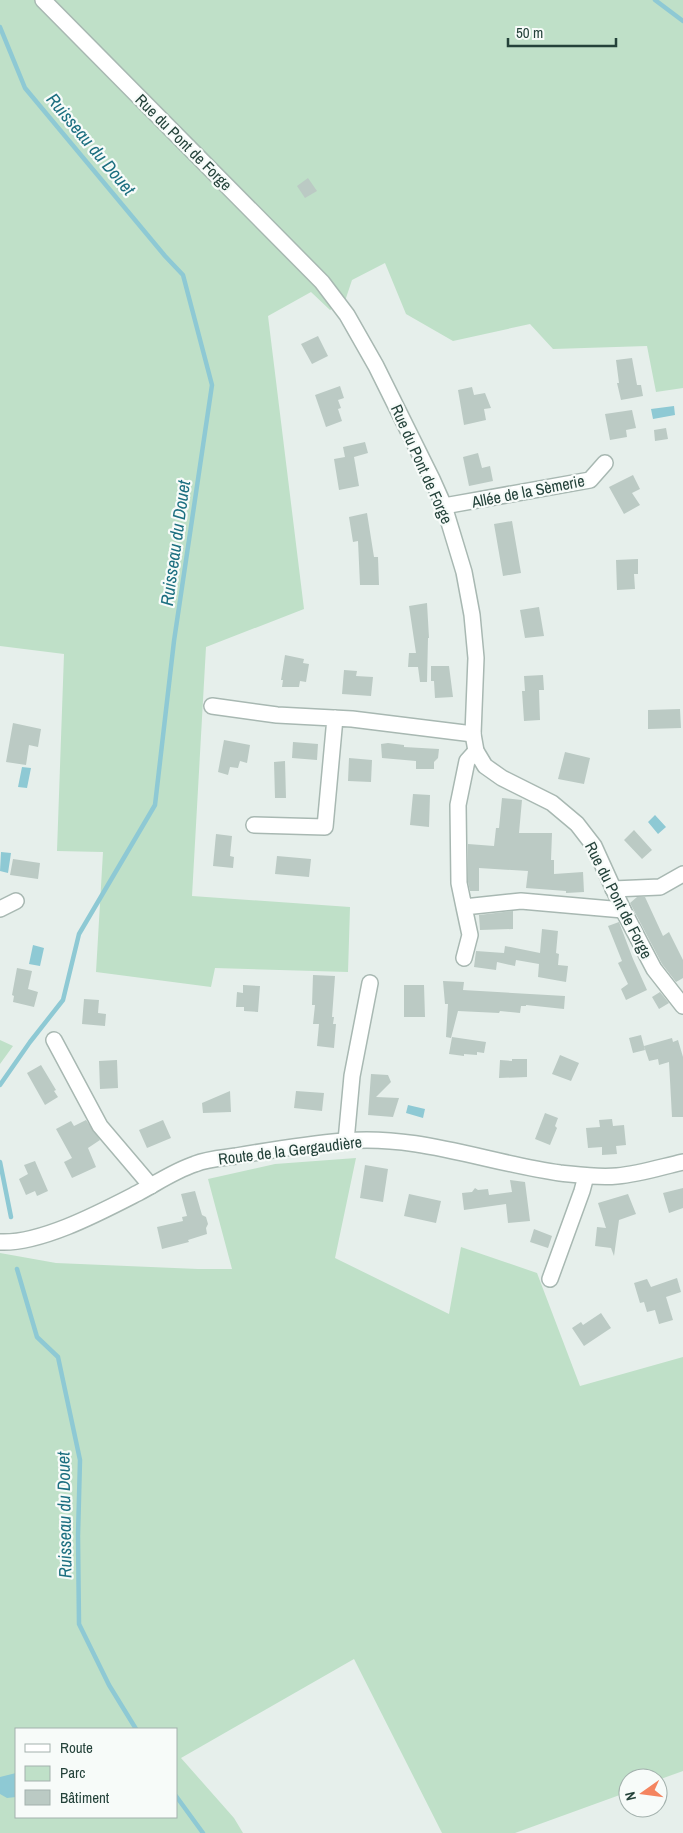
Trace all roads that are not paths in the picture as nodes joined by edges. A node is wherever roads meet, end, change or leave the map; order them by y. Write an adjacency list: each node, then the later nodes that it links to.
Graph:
1 (43, 0): 3 (street, Rue du Pont de Forge)
2 (605, 462): 3 (street, Allée de la Sèmerie)
3 (444, 506): 6 (street, Rue du Pont de Forge)
4 (212, 706): 5 (street)
5 (335, 718): 6 (street); 8 (street)
6 (473, 734): 7 (street, Rue du Pont de Forge)
7 (476, 751): 10 (street, Rue du Pont de Forge); 12 (street)
8 (254, 825)
9 (683, 874): 10 (street)
10 (613, 889): 14 (street, Rue du Pont de Forge)
11 (16, 901): 13 (street)
12 (464, 907): 14 (street); 15 (street)
13 (0, 909)
14 (623, 910): 17 (street, Rue du Pont de Forge)
15 (464, 958)
16 (370, 983): 19 (street)
17 (683, 1006)
18 (54, 1040): 22 (street)
19 (346, 1141): 21 (street, Route de la Gergaudière); 22 (street, Route de la Gergaudière)
20 (683, 1162): 21 (street, Route de la Gergaudière)
21 (586, 1176): 24 (street)
22 (151, 1186): 23 (street, Route de la Gergaudière)
23 (0, 1242)
24 (550, 1279)

